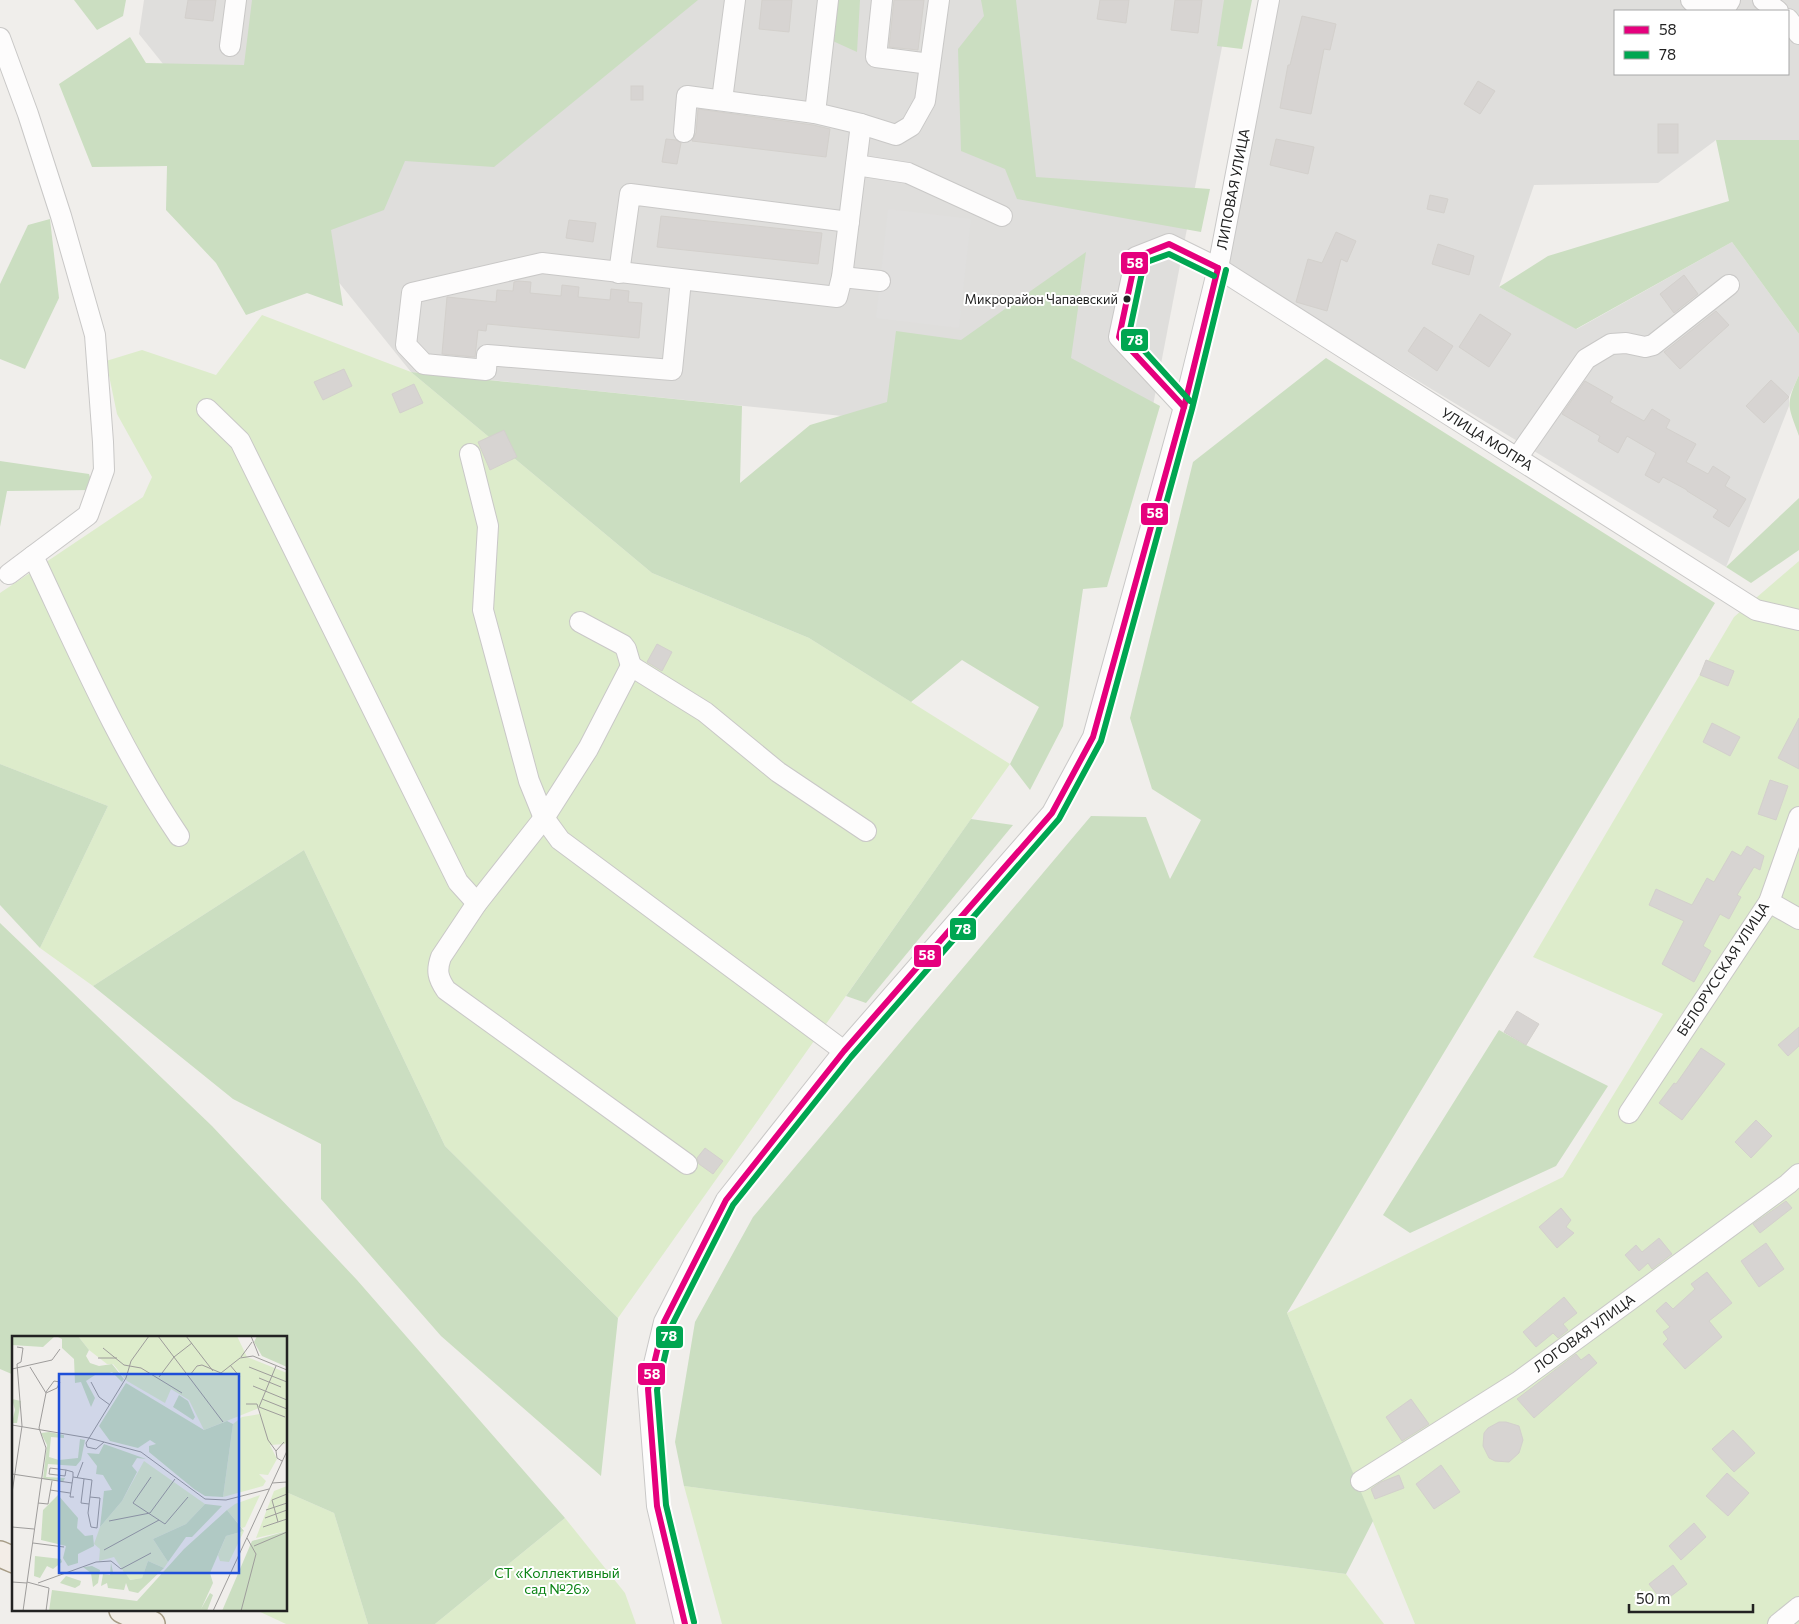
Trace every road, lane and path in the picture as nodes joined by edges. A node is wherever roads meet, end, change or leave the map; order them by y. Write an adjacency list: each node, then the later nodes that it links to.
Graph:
1 (236, 0): 14 (street)
2 (735, 0): 16 (street)
3 (828, 0): 17 (street)
4 (882, 0): 15 (street)
5 (939, 0): 15 (street)
6 (1269, 0): 23 (street, ЛИПОВАЯ УЛИЦА)
7 (1691, 0): 8 (street)
8 (1730, 0)
9 (1764, 0): 10 (street)
10 (1777, 10)
11 (1789, 20): 12 (street)
12 (1799, 34)
13 (0, 38): 33 (street)
14 (230, 46)
15 (930, 64): 18 (street)
16 (722, 100): 17 (street); 19 (street)
17 (814, 113): 18 (street)
18 (861, 124): 20 (street)
19 (684, 132)
20 (856, 165): 21 (street); 22 (street)
21 (1002, 216)
22 (849, 222): 24 (street); 25 (street)
23 (1218, 268): 29 (street, ЛИПОВАЯ УЛИЦА); 29 (street, УЛИЦА МОПРА); 32 (street, УЛИЦА МОПРА)
24 (619, 273): 26 (street); 26 (street)
25 (842, 277): 26 (street); 27 (street)
26 (680, 280)
27 (880, 281)
28 (1728, 285): 32 (street)
29 (1184, 406): 45 (street, ЛИПОВАЯ УЛИЦА)
30 (206, 409): 43 (street)
31 (470, 454): 39 (street)
32 (1517, 458): 35 (street, УЛИЦА МОПРА)
33 (34, 556): 34 (street); 41 (street)
34 (9, 574)
35 (1799, 620)
36 (580, 622): 37 (street)
37 (631, 666): 39 (street); 40 (street)
38 (1799, 817): 42 (street, БЕЛОРУССКАЯ УЛИЦА)
39 (544, 818): 43 (street); 45 (street)
40 (866, 831)
41 (179, 836)
42 (1769, 902): 44 (street); 46 (street, БЕЛОРУССКАЯ УЛИЦА)
43 (477, 904): 47 (street)
44 (1799, 918)
45 (844, 1050): 55 (street, ЛИПОВАЯ УЛИЦА)
46 (1629, 1113)
47 (687, 1164)
48 (1795, 1184): 49 (street, ЛОГОВАЯ УЛИЦА)
49 (1361, 1481)
50 (0, 1554): 51 (main road)
51 (12, 1559)
52 (1799, 1607): 56 (street)
53 (126, 1612): 54 (main road)
54 (152, 1624)
55 (685, 1624)
56 (1778, 1624)

